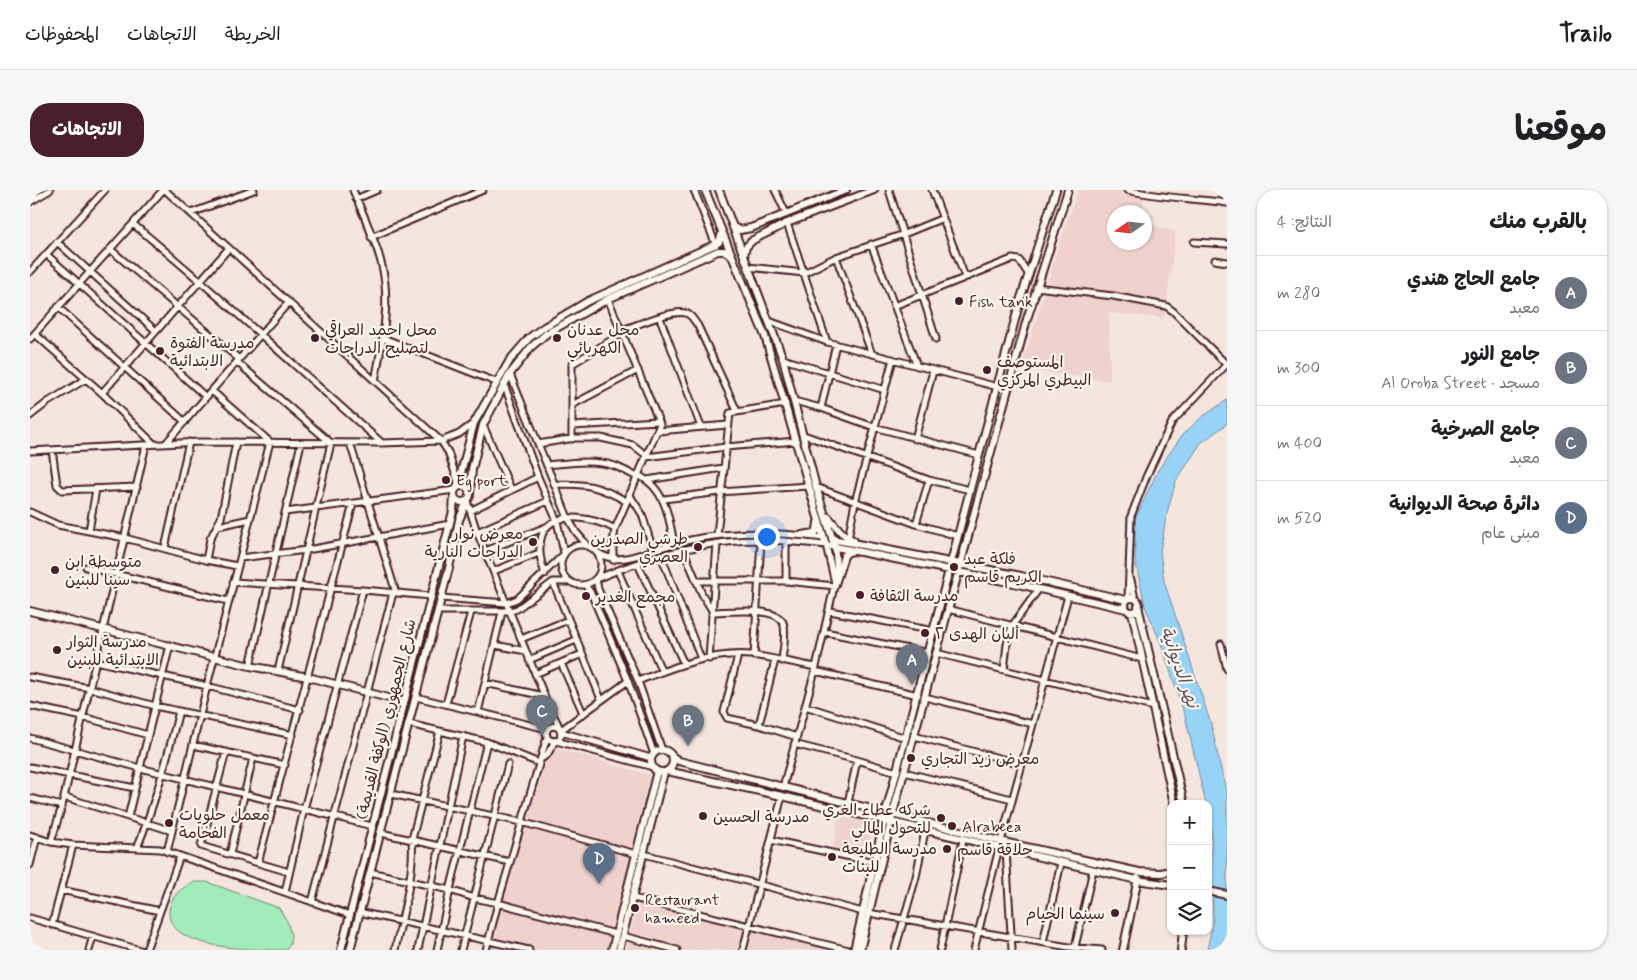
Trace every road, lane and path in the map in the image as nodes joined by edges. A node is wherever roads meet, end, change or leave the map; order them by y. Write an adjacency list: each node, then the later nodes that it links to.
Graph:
1 (49, 190): 20 (street)
2 (105, 190): 35 (street)
3 (164, 190): 22 (street); 28 (street)
4 (254, 190): 22 (street)
5 (353, 190): 19 (street)
6 (377, 190): 19 (street)
7 (483, 190): 34 (street)
8 (694, 190): 39 (street)
9 (705, 190): 26 (main road)
10 (719, 190): 24 (main road)
11 (775, 190): 23 (street)
12 (846, 190): 23 (main road)
13 (874, 190): 27 (main road)
14 (889, 190): 32 (street)
15 (932, 190): 25 (street)
16 (1056, 190): 30 (main road)
17 (1068, 190): 33 (main road)
18 (1127, 190): 21 (street)
19 (356, 198): 34 (street)
20 (30, 202)
21 (1227, 203)
22 (191, 213): 40 (street)
23 (786, 213): 29 (main road)
24 (729, 216): 26 (main road); 29 (main road)
25 (943, 218): 32 (street); 54 (street)
26 (718, 221): 31 (main road)
27 (787, 223): 44 (main road); 51 (street)
28 (133, 224): 41 (street); 55 (street)
29 (733, 227): 44 (main road)
30 (1043, 231): 33 (main road); 53 (main road)
31 (723, 232): 39 (main road); 43 (main road)
32 (904, 234): 37 (street); 58 (street)
33 (1053, 234): 57 (main road)
34 (371, 237): 70 (street)
35 (57, 242): 42 (street); 50 (street)
36 (1194, 242): 38 (street)
37 (871, 244): 45 (street); 61 (street)
38 (1227, 244)
39 (717, 247): 43 (main road); 59 (main road, شارع الجمهوري (الوكفة القديمة)); 89 (main road, شارع الجمهوري (الوكفة القديمة))
40 (229, 248): 55 (street); 60 (street)
41 (110, 249): 50 (street); 63 (street)
42 (46, 254): 49 (street); 56 (street)
43 (732, 256): 52 (main road)
44 (744, 256): 48 (main road)
45 (836, 257): 51 (street); 76 (street)
46 (1215, 260): 47 (street)
47 (1227, 262)
48 (749, 268): 51 (street); 52 (main road); 65 (main road)
49 (30, 272)
50 (90, 272): 56 (street); 66 (street)
51 (804, 273): 73 (street)
52 (740, 274): 97 (main road)
53 (1029, 274): 54 (street); 91 (main road)
54 (965, 277): 58 (street)
55 (201, 281): 63 (street); 69 (street)
56 (79, 284): 62 (street); 74 (street)
57 (1036, 287): 80 (street); 202 (main road)
58 (922, 295): 61 (street); 72 (street)
59 (608, 298): 67 (street); 85 (main road, شارع الجمهوري (الوكفة القديمة))
60 (289, 302): 69 (street); 88 (street)
61 (894, 306): 82 (street)
62 (58, 307): 68 (street); 81 (street)
63 (176, 307): 66 (street); 79 (street)
64 (660, 318): 67 (street); 100 (street); 108 (street)
65 (769, 322): 73 (street); 77 (main road)
66 (156, 331): 74 (street)
67 (623, 332): 83 (street); 98 (street)
68 (35, 334): 71 (street); 87 (street)
69 (260, 336): 79 (street); 122 (street)
70 (383, 338): 88 (street); 89 (street)
71 (30, 339)
72 (936, 339)
73 (827, 342): 75 (street)
74 (146, 343): 81 (street); 95 (street)
75 (836, 344): 76 (street); 86 (street)
76 (872, 354): 78 (street)
77 (783, 359): 86 (street); 96 (main road)
78 (893, 359): 82 (street); 92 (street)
79 (238, 361): 93 (street); 120 (street)
80 (1227, 365): 210 (street)
81 (125, 366): 94 (street); 103 (street)
82 (917, 366): 84 (street)
83 (638, 370): 98 (street); 102 (street)
84 (933, 371): 91 (street); 112 (street)
85 (510, 374): 90 (main road, شارع الجمهوري (الوكفة القديمة)); 125 (street)
86 (829, 374): 92 (street); 99 (street)
87 (86, 379): 94 (street); 101 (street)
88 (375, 381): 114 (street)
89 (496, 382): 104 (main road, شارع الجمهوري (الوكفة القديمة))
90 (504, 384): 105 (main road, شارع الجمهوري (الوكفة القديمة)); 136 (street)
91 (998, 387): 130 (main road)
92 (885, 390): 109 (street)
93 (212, 391): 95 (street); 118 (street)
94 (102, 392): 123 (street)
95 (206, 397): 103 (street)
96 (794, 401): 99 (street); 111 (main road)
97 (786, 404): 100 (street); 115 (main road)
98 (572, 405): 107 (street)
99 (821, 408): 109 (street)
100 (737, 411): 106 (street)
101 (30, 416)
102 (659, 421): 107 (street); 110 (street)
103 (185, 422): 124 (street)
104 (474, 423): 114 (street); 143 (main road, شارع الجمهوري (الوكفة القديمة))
105 (483, 425): 144 (street); 148 (main road, شارع الجمهوري (الوكفة القديمة))
106 (728, 425): 108 (street); 127 (street)
107 (572, 426): 113 (street)
108 (702, 427): 110 (street)
109 (874, 428): 112 (street); 132 (street)
110 (657, 431): 131 (street)
111 (804, 435): 132 (street); 140 (main road)
112 (916, 438): 130 (street)
113 (572, 439): 125 (street); 131 (street)
114 (441, 441): 122 (street); 143 (street)
115 (796, 441): 127 (street); 140 (main road)
116 (189, 442): 117 (street); 124 (street); 186 (street)
117 (236, 442): 118 (street); 167 (street)
118 (270, 442): 119 (street); 162 (street)
119 (301, 443): 120 (street); 159 (street)
120 (331, 443): 121 (street); 156 (street)
121 (350, 443): 122 (street); 150 (street)
122 (382, 443)
123 (154, 444): 124 (street); 126 (street)
124 (166, 444)
125 (538, 444): 133 (street)
126 (146, 445): 128 (street); 141 (street)
127 (726, 447): 131 (street); 134 (street)
128 (52, 450): 129 (street); 142 (street)
129 (30, 451)
130 (979, 455): 145 (main road)
131 (646, 456): 135 (street)
132 (867, 458): 138 (street); 153 (street)
133 (547, 465): 135 (street); 139 (street)
134 (723, 468): 137 (street); 146 (street)
135 (637, 476): 137 (street); 147 (street)
136 (538, 477): 144 (street); 151 (street)
137 (647, 480): 149 (street)
138 (929, 480): 145 (street); 165 (street)
139 (554, 484): 152 (street); 160 (street)
140 (812, 486): 146 (street); 153 (street); 155 (main road); 161 (main road)
141 (137, 488): 142 (street); 174 (street)
142 (96, 489): 169 (street)
143 (457, 489): 148 (main road); 148 (main road); 150 (street); 164 (main road, شارع الجمهوري (الوكفة القديمة))
144 (512, 489): 157 (street)
145 (970, 490): 173 (main road)
146 (720, 492): 149 (street); 171 (street)
147 (629, 494): 152 (street); 189 (street)
148 (468, 499): 157 (street); 230 (main road, شارع الجمهوري (الوكفة القديمة))
149 (664, 499): 183 (street)
150 (367, 501): 154 (street); 175 (street)
151 (548, 501): 163 (street); 170 (street)
152 (626, 501): 168 (street)
153 (855, 502): 165 (street); 178 (street)
154 (353, 504): 156 (street); 182 (street)
155 (822, 506): 176 (main road); 178 (main road)
156 (316, 509): 159 (street); 188 (street)
157 (470, 511): 170 (street)
158 (30, 512): 169 (street)
159 (285, 512): 194 (street)
160 (568, 518): 163 (street); 168 (street); 184 (street)
161 (818, 518): 172 (main road); 180 (main road)
162 (250, 519): 167 (street); 197 (street)
163 (557, 521): 166 (street); 195 (street)
164 (450, 524): 175 (street); 228 (main road, شارع الجمهوري (الوكفة القديمة))
165 (916, 524): 173 (street)
166 (548, 525): 191 (street); 193 (street)
167 (218, 526): 198 (street)
168 (615, 529): 199 (street)
169 (89, 531): 174 (street)
170 (478, 532): 191 (street)
171 (717, 535): 172 (street); 183 (street)
172 (802, 536): 180 (street)
173 (958, 536): 200 (main road)
174 (125, 538): 186 (street); 211 (street)
175 (379, 538): 182 (street); 227 (street)
176 (833, 539): 178 (main road); 180 (main road); 185 (main road)
177 (761, 540): 179 (street); 181 (street); 213 (street)
178 (848, 540): 200 (main road)
179 (786, 542): 180 (street); 216 (street)
180 (825, 542): 185 (main road); 222 (street)
181 (717, 543): 187 (street); 215 (street)
182 (342, 544): 188 (street); 224 (street)
183 (674, 544): 189 (street)
184 (587, 546): 192 (street); 195 (street)
185 (835, 547): 190 (main road); 222 (street)
186 (165, 548): 198 (street)
187 (683, 549): 196 (street); 214 (street)
188 (307, 550): 194 (street); 223 (street)
189 (653, 550): 199 (street)
190 (854, 550): 205 (main road); 222 (main road)
191 (486, 551): 206 (street)
192 (597, 552): 199 (street); 212 (street)
193 (540, 553): 206 (street); 209 (street)
194 (275, 554): 197 (street); 220 (street)
195 (563, 554): 209 (street); 219 (street)
196 (661, 555): 201 (street); 264 (street)
197 (240, 558): 203 (street)
198 (206, 560): 203 (street)
199 (613, 560)
200 (951, 562): 202 (main road); 205 (main road)
201 (638, 564): 207 (street); 272 (street)
202 (960, 564): 208 (main road); 232 (main road)
203 (237, 566): 217 (street)
204 (86, 568): 211 (street)
205 (949, 570): 208 (main road); 249 (main road)
206 (494, 571): 234 (street)
207 (618, 571): 212 (street); 278 (street)
208 (958, 572): 226 (main road); 236 (main road)
209 (545, 574): 234 (street)
210 (1130, 574): 231 (street); 232 (street)
211 (117, 576): 233 (street); 248 (street)
212 (596, 579): 221 (street); 285 (street)
213 (758, 580): 215 (street); 216 (street); 245 (street)
214 (696, 581): 215 (street); 244 (street)
215 (715, 581): 244 (street)
216 (786, 581): 222 (street)
217 (233, 582): 220 (street); 233 (street)
218 (552, 582): 219 (street); 240 (street); 246 (street)
219 (569, 582): 221 (street)
220 (268, 584): 223 (street); 273 (street)
221 (585, 585): 284 (street)
222 (835, 585): 241 (street)
223 (298, 586): 224 (street); 277 (street)
224 (330, 588): 225 (street); 283 (street)
225 (363, 590): 227 (street); 289 (street)
226 (1038, 590): 229 (main road); 247 (street)
227 (394, 593): 228 (street); 293 (street)
228 (430, 596): 287 (main road, شارع الجمهوري (الوكفة القديمة))
229 (1068, 596): 237 (main road); 251 (street)
230 (441, 598): 234 (street); 239 (main road, شارع الجمهوري (الوكفة القديمة))
231 (1135, 599): 232 (main road); 235 (main road)
232 (1127, 600): 237 (main road)
233 (228, 601): 263 (street)
234 (506, 604): 240 (street)
235 (1138, 606): 237 (main road); 279 (main road)
236 (948, 609): 247 (street); 259 (main road)
237 (1129, 610): 266 (main road)
238 (30, 611): 248 (main road)
239 (438, 611): 242 (street); 290 (main road, شارع الجمهوري (الوكفة القديمة))
240 (510, 611): 243 (street); 252 (street)
241 (830, 611): 249 (street); 250 (street)
242 (471, 612): 243 (street); 300 (street)
243 (502, 612): 256 (street)
244 (713, 612): 245 (street); 265 (street)
245 (756, 612): 262 (street); 270 (street)
246 (568, 620): 252 (street); 253 (street)
247 (1012, 626): 251 (street); 276 (street)
248 (104, 630): 255 (main road); 269 (street)
249 (934, 631): 258 (main road)
250 (825, 632): 258 (street); 274 (street)
251 (1056, 637): 266 (street); 286 (street)
252 (521, 639): 257 (street)
253 (576, 640): 260 (street); 267 (street)
254 (1222, 644): 275 (street)
255 (170, 645): 263 (main road); 281 (street)
256 (495, 645): 257 (street); 288 (street)
257 (526, 651): 267 (street)
258 (928, 653): 294 (main road)
259 (936, 653): 276 (street); 297 (main road)
260 (582, 654): 271 (street); 298 (street)
261 (738, 655): 262 (street); 265 (street); 314 (street)
262 (754, 656): 268 (street)
263 (214, 657): 273 (main road); 291 (street)
264 (701, 659): 265 (street); 272 (street)
265 (709, 659)
266 (1142, 659): 279 (main road)
267 (529, 660): 280 (street)
268 (775, 660): 270 (street); 314 (street)
269 (96, 661): 281 (street); 292 (street)
270 (782, 661): 274 (street)
271 (561, 663): 280 (street); 309 (street)
272 (684, 664): 278 (street)
273 (250, 666): 277 (main road)
274 (816, 669): 294 (street); 303 (street)
275 (1227, 669)
276 (1004, 670): 286 (street)
277 (278, 671): 283 (main road)
278 (662, 672): 285 (street)
279 (1149, 672): 304 (main road); 345 (main road)
280 (535, 674): 295 (street)
281 (163, 676): 291 (street); 302 (street)
282 (30, 677): 292 (street)
283 (308, 677): 289 (main road); 306 (street)
284 (628, 681): 298 (street); 335 (street)
285 (638, 681): 333 (street)
286 (1044, 681): 304 (street); 313 (street)
287 (409, 682): 290 (main road); 299 (main road, شارع الجمهوري (الوكفة القديمة))
288 (485, 683): 295 (street); 308 (street)
289 (338, 685): 293 (main road); 369 (street)
290 (419, 685): 296 (main road, شارع الجمهوري (الوكفة القديمة))
291 (206, 686): 306 (street); 310 (street)
292 (90, 688): 302 (street); 311 (street)
293 (366, 692): 299 (main road); 374 (street)
294 (918, 695): 327 (main road)
295 (544, 696): 305 (street)
296 (416, 697): 300 (street); 312 (main road, شارع الجمهوري (الوكفة القديمة))
297 (925, 697): 313 (street); 323 (main road)
298 (601, 699): 309 (street)
299 (404, 702): 318 (main road, شارع الجمهوري (الوكفة القديمة))
300 (446, 704): 308 (street)
301 (30, 706): 311 (street)
302 (155, 706): 307 (street); 320 (street)
303 (805, 706): 325 (street); 327 (street)
304 (1153, 707): 347 (main road)
305 (548, 708): 315 (street); 316 (street)
306 (300, 710): 321 (street)
307 (179, 711): 310 (street); 350 (street)
308 (478, 712): 315 (street)
309 (583, 713): 316 (street)
310 (200, 716): 321 (street); 331 (street)
311 (83, 717): 320 (street); 332 (street)
312 (409, 724): 317 (street); 319 (main road, شارع الجمهوري (الوكفة القديمة))
313 (1033, 724): 341 (street)
314 (759, 725): 325 (street)
315 (548, 728): 316 (street); 324 (street)
316 (561, 730): 328 (street); 335 (street)
317 (440, 731): 322 (street); 362 (street)
318 (396, 732): 319 (main road); 378 (main road, شارع الجمهوري (الوكفة القديمة))
319 (406, 734): 357 (main road, شارع الجمهوري (الوكفة القديمة))
320 (148, 735): 344 (street)
321 (293, 735): 342 (street)
322 (462, 736): 329 (street); 368 (street)
323 (914, 736): 341 (street); 349 (main road)
324 (547, 737): 328 (street); 339 (street)
325 (796, 737): 330 (street)
326 (30, 738): 332 (street)
327 (906, 738): 348 (main road)
328 (556, 741): 339 (street); 346 (street)
329 (486, 742): 339 (street); 370 (street)
330 (794, 744): 338 (street); 354 (street)
331 (193, 745): 334 (street); 352 (street)
332 (75, 750): 344 (street); 351 (street)
333 (662, 750): 335 (main road); 336 (main road)
334 (226, 752): 337 (street); 353 (street)
335 (653, 756): 346 (main road)
336 (673, 757): 346 (main road); 354 (main road)
337 (252, 758): 342 (street); 356 (street)
338 (857, 760): 348 (street); 366 (street)
339 (540, 761): 375 (street)
340 (508, 764): 372 (street)
341 (1022, 764): 361 (street)
342 (285, 766): 365 (street)
343 (30, 768): 351 (street)
344 (140, 768): 350 (street); 355 (street)
345 (1176, 768): 347 (main road); 364 (main road)
346 (660, 770): 358 (main road); 397 (main road); 398 (main road)
347 (1167, 770): 363 (main road)
348 (897, 772): 371 (main road)
349 (904, 772): 361 (street); 371 (main road)
350 (163, 774): 352 (street); 377 (street)
351 (70, 776): 355 (street); 359 (street)
352 (184, 779): 353 (street); 379 (street)
353 (217, 787): 356 (street); 396 (street)
354 (783, 787): 366 (main road)
355 (135, 788): 373 (street)
356 (244, 794): 365 (street); 396 (street)
357 (391, 794): 362 (street); 381 (main road, شارع الجمهوري (الوكفة القديمة))
358 (782, 796): 376 (main road); 385 (street)
359 (65, 797): 367 (street); 373 (street)
360 (30, 798): 367 (street)
361 (1012, 799): 387 (street)
362 (422, 800): 368 (street); 384 (street)
363 (1173, 800)
364 (1183, 800)
365 (275, 802): 369 (street); 403 (street)
366 (848, 803): 371 (main road)
367 (62, 806): 388 (street)
368 (447, 806): 370 (street); 390 (street)
369 (304, 809): 374 (street); 407 (street)
370 (469, 811): 372 (street); 394 (street)
371 (890, 813): 376 (main road); 387 (main road)
372 (494, 816): 375 (street); 400 (street)
373 (128, 817): 377 (street)
374 (333, 817): 378 (street); 423 (street)
375 (521, 822): 397 (street); 401 (street)
376 (887, 822): 380 (main road); 402 (main road); 427 (main road)
377 (147, 823): 379 (street); 391 (street)
378 (372, 826): 428 (main road, شارع الجمهوري (الوكفة القديمة))
379 (172, 831): 395 (street)
380 (925, 831): 386 (main road); 430 (street)
381 (381, 833): 384 (street); 408 (main road, شارع الجمهوري (الوكفة القديمة))
382 (30, 835): 383 (street)
383 (37, 837): 388 (street); 405 (street)
384 (412, 839): 390 (street); 411 (street)
385 (771, 840): 402 (street); 415 (street)
386 (963, 840): 392 (main road); 434 (street)
387 (1001, 841): 409 (main road)
388 (51, 842): 389 (street)
389 (73, 844): 391 (street); 416 (street)
390 (440, 846): 394 (street); 414 (street)
391 (137, 848): 395 (street)
392 (999, 848): 393 (main road); 437 (street)
393 (1006, 850): 404 (main road); 442 (street)
394 (460, 851): 400 (street); 417 (street)
395 (167, 852): 399 (street)
396 (230, 854): 403 (street)
397 (636, 854): 439 (main road)
398 (644, 854): 415 (street); 422 (main road)
399 (180, 856): 418 (street); 425 (street)
400 (484, 856): 401 (street); 421 (street)
401 (510, 862): 424 (street)
402 (874, 862): 427 (main road)
403 (258, 863): 407 (street)
404 (1061, 863): 406 (main road); 444 (street)
405 (30, 865)
406 (1093, 870): 412 (main road); 445 (street)
407 (289, 872): 418 (street)
408 (370, 872): 411 (street); 426 (main road, شارع الجمهوري (الوكفة القديمة))
409 (1139, 872): 410 (main road); 412 (main road)
410 (1167, 872)
411 (409, 880): 414 (street); 431 (street)
412 (1137, 880): 413 (main road); 469 (main road)
413 (1167, 884)
414 (432, 885): 417 (street); 433 (street)
415 (760, 885): 427 (street); 435 (street)
416 (60, 890): 425 (street); 432 (street)
417 (450, 890): 421 (street); 436 (street)
418 (285, 892): 423 (street)
419 (1212, 892): 420 (main road)
420 (1227, 895)
421 (474, 898): 424 (street); 438 (street)
422 (633, 898): 435 (street); 439 (main road)
423 (312, 902): 428 (street)
424 (498, 902): 439 (street); 443 (street)
425 (160, 911): 448 (street)
426 (359, 912): 431 (street); 450 (main road, شارع الجمهوري (الوكفة القديمة))
427 (866, 912): 430 (street); 462 (main road); 463 (main road)
428 (350, 915): 449 (main road, شارع الجمهوري (الوكفة القديمة))
429 (30, 918): 432 (street)
430 (904, 918): 434 (street); 464 (street)
431 (401, 920): 433 (street); 451 (street)
432 (52, 924): 441 (street)
433 (423, 925): 436 (street); 452 (street)
434 (944, 925): 437 (street); 465 (street)
435 (749, 927): 460 (street); 461 (street)
436 (442, 929): 438 (street); 453 (street)
437 (979, 931): 442 (street); 466 (street)
438 (465, 934): 443 (street); 454 (street)
439 (619, 935): 457 (main road); 458 (main road); 459 (street)
440 (1183, 935): 470 (main road)
441 (93, 936): 446 (street); 447 (street)
442 (1011, 936): 444 (street); 467 (street)
443 (489, 940): 455 (street); 456 (street)
444 (1043, 942): 445 (street)
445 (1075, 947): 468 (street)
446 (89, 950)
447 (140, 950)
448 (146, 950)
449 (341, 950)
450 (350, 950)
451 (395, 950)
452 (418, 950)
453 (437, 950)
454 (461, 950)
455 (486, 950)
456 (529, 950)
457 (612, 950)
458 (619, 950)
459 (677, 950)
460 (743, 950)
461 (849, 950)
462 (854, 950)
463 (860, 950)
464 (895, 950)
465 (940, 950)
466 (974, 950)
467 (1012, 950)
468 (1102, 950)
469 (1123, 950)
470 (1181, 950)

